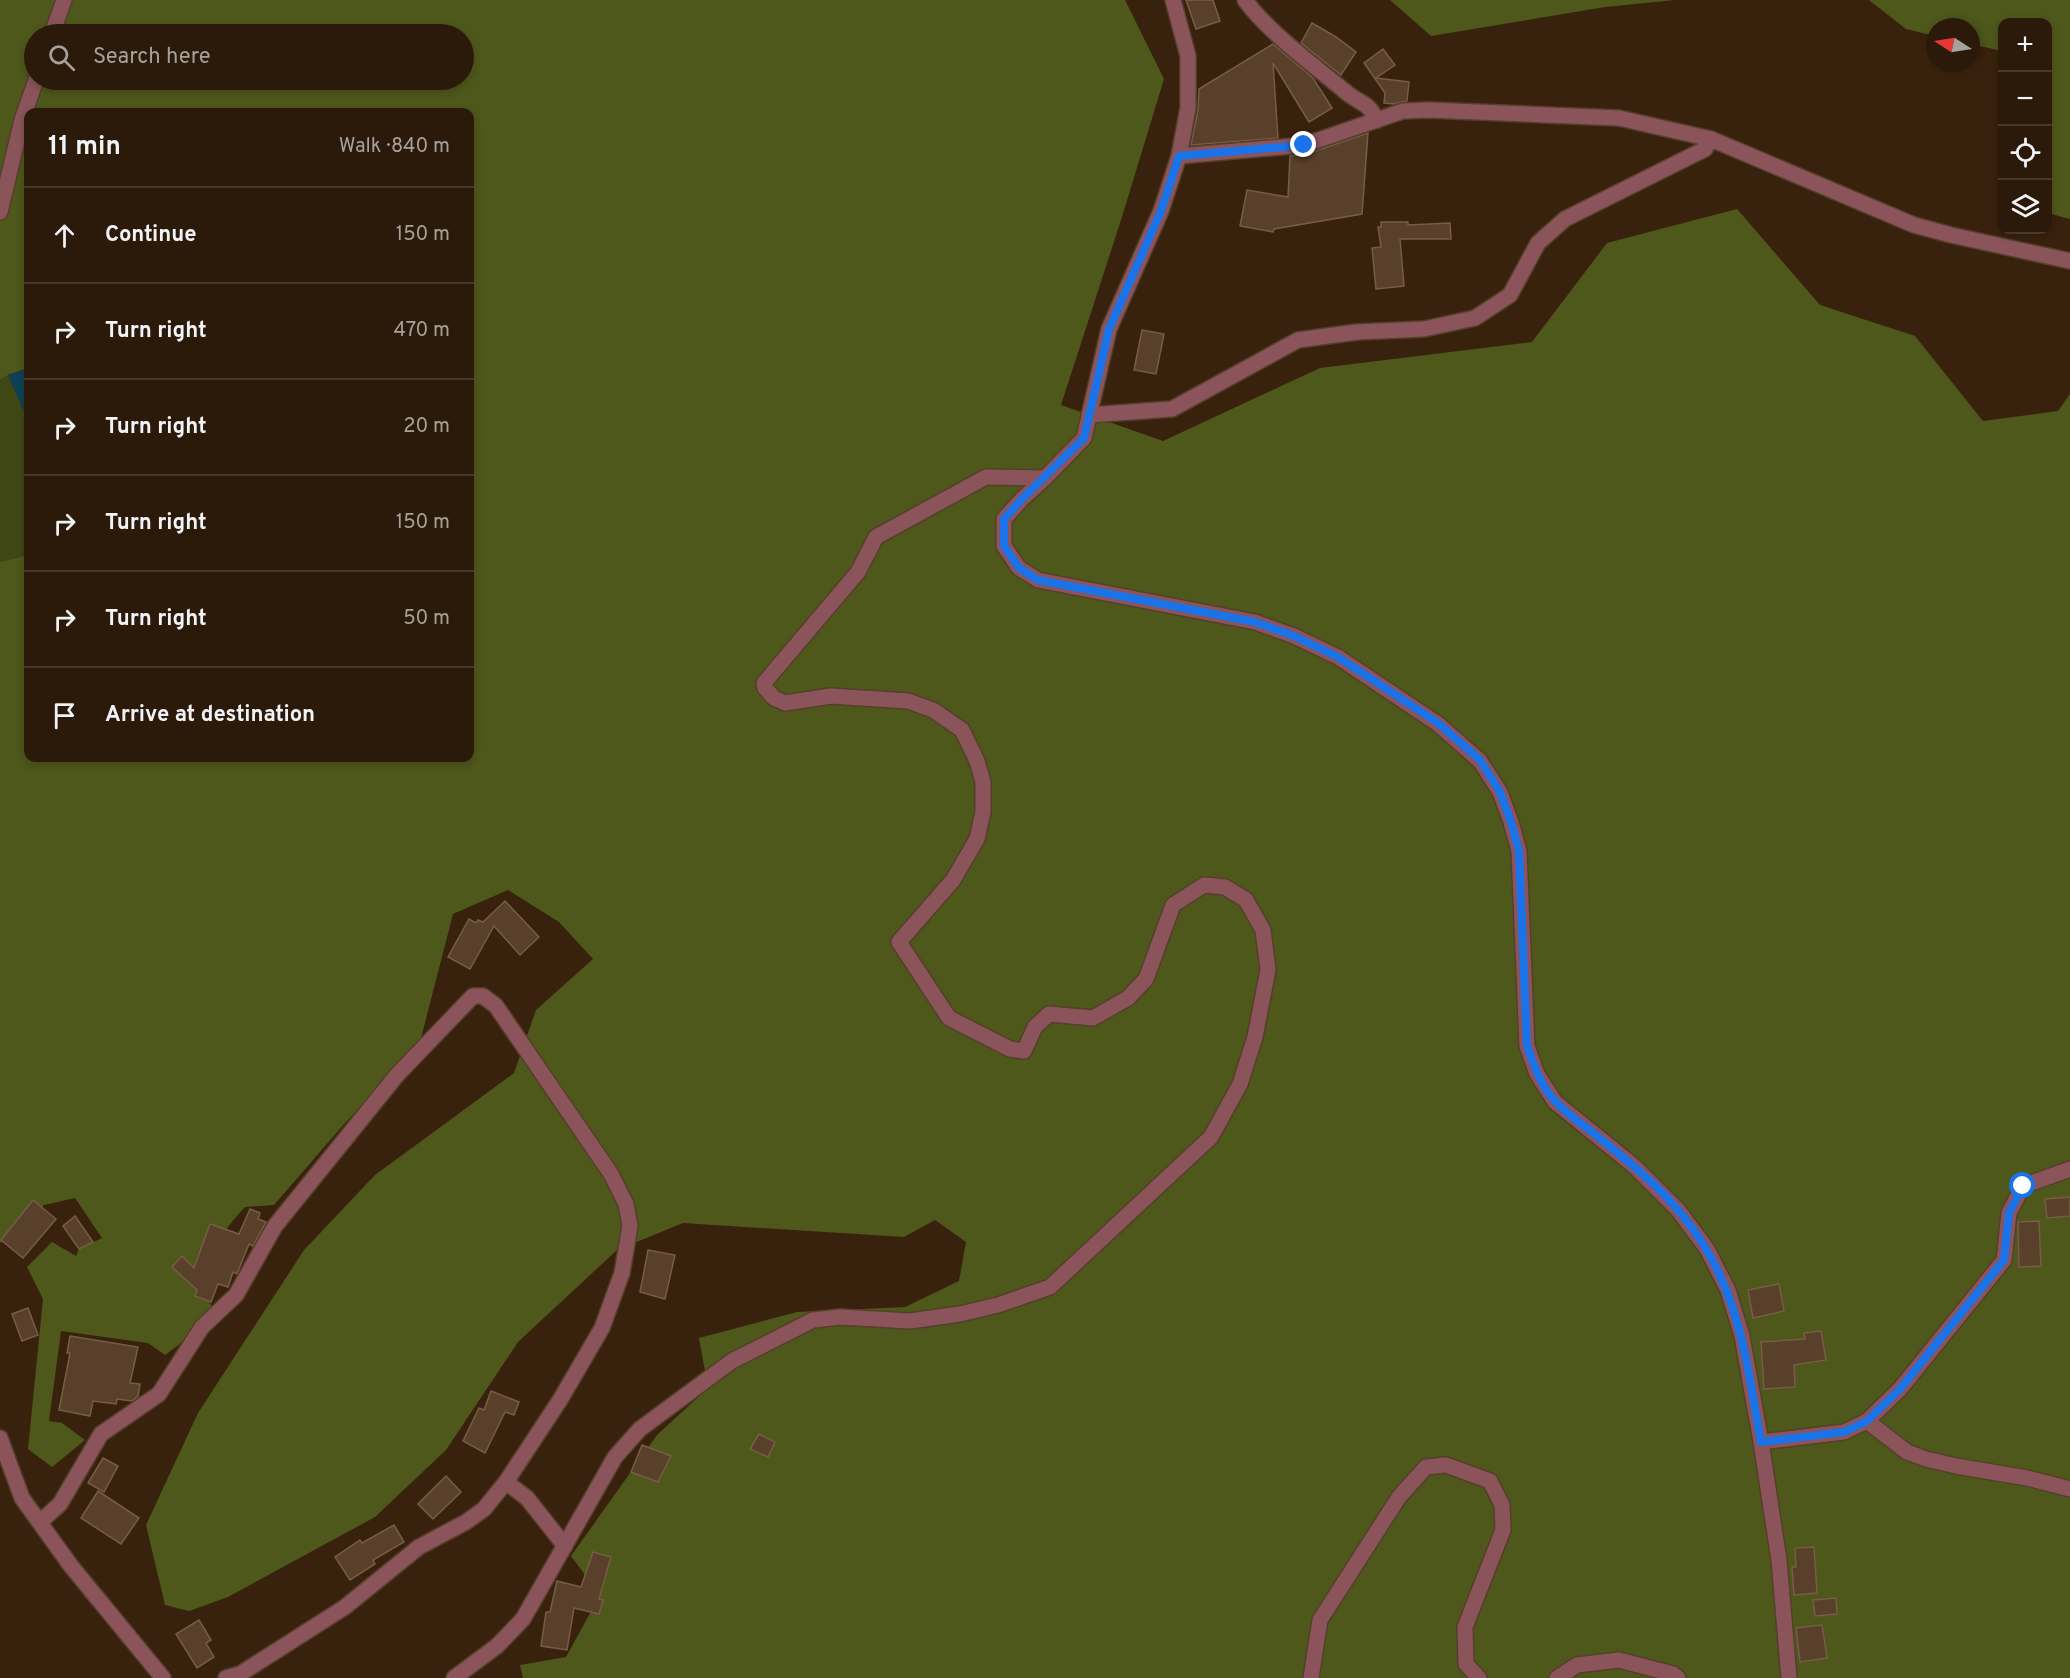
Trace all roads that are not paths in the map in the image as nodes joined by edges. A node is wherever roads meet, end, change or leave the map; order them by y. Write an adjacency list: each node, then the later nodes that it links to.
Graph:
1 (64, 0): 4 (street)
2 (1173, 0): 10 (street)
3 (1245, 0): 8 (street)
4 (56, 24)
5 (32, 90): 6 (street)
6 (26, 108)
7 (24, 114): 11 (street)
8 (1377, 120): 9 (street); 10 (street)
9 (1711, 139): 12 (street); 13 (street)
10 (1179, 156): 13 (street)
11 (0, 212)
12 (2070, 261)
13 (1089, 415): 14 (street)
14 (1045, 478): 18 (street); 22 (street)
15 (2070, 1169): 16 (street)
16 (1867, 1421): 18 (street); 20 (street)
17 (0, 1438): 21 (street)
18 (1761, 1442): 30 (street)
19 (506, 1482): 21 (street); 22 (street); 24 (street)
20 (2070, 1488)
21 (40, 1522): 23 (street)
22 (565, 1546): 25 (street)
23 (163, 1678)
24 (226, 1678)
25 (454, 1678)
26 (1311, 1678): 27 (street)
27 (1479, 1678)
28 (1557, 1678): 29 (street)
29 (1678, 1678)
30 (1789, 1678)

